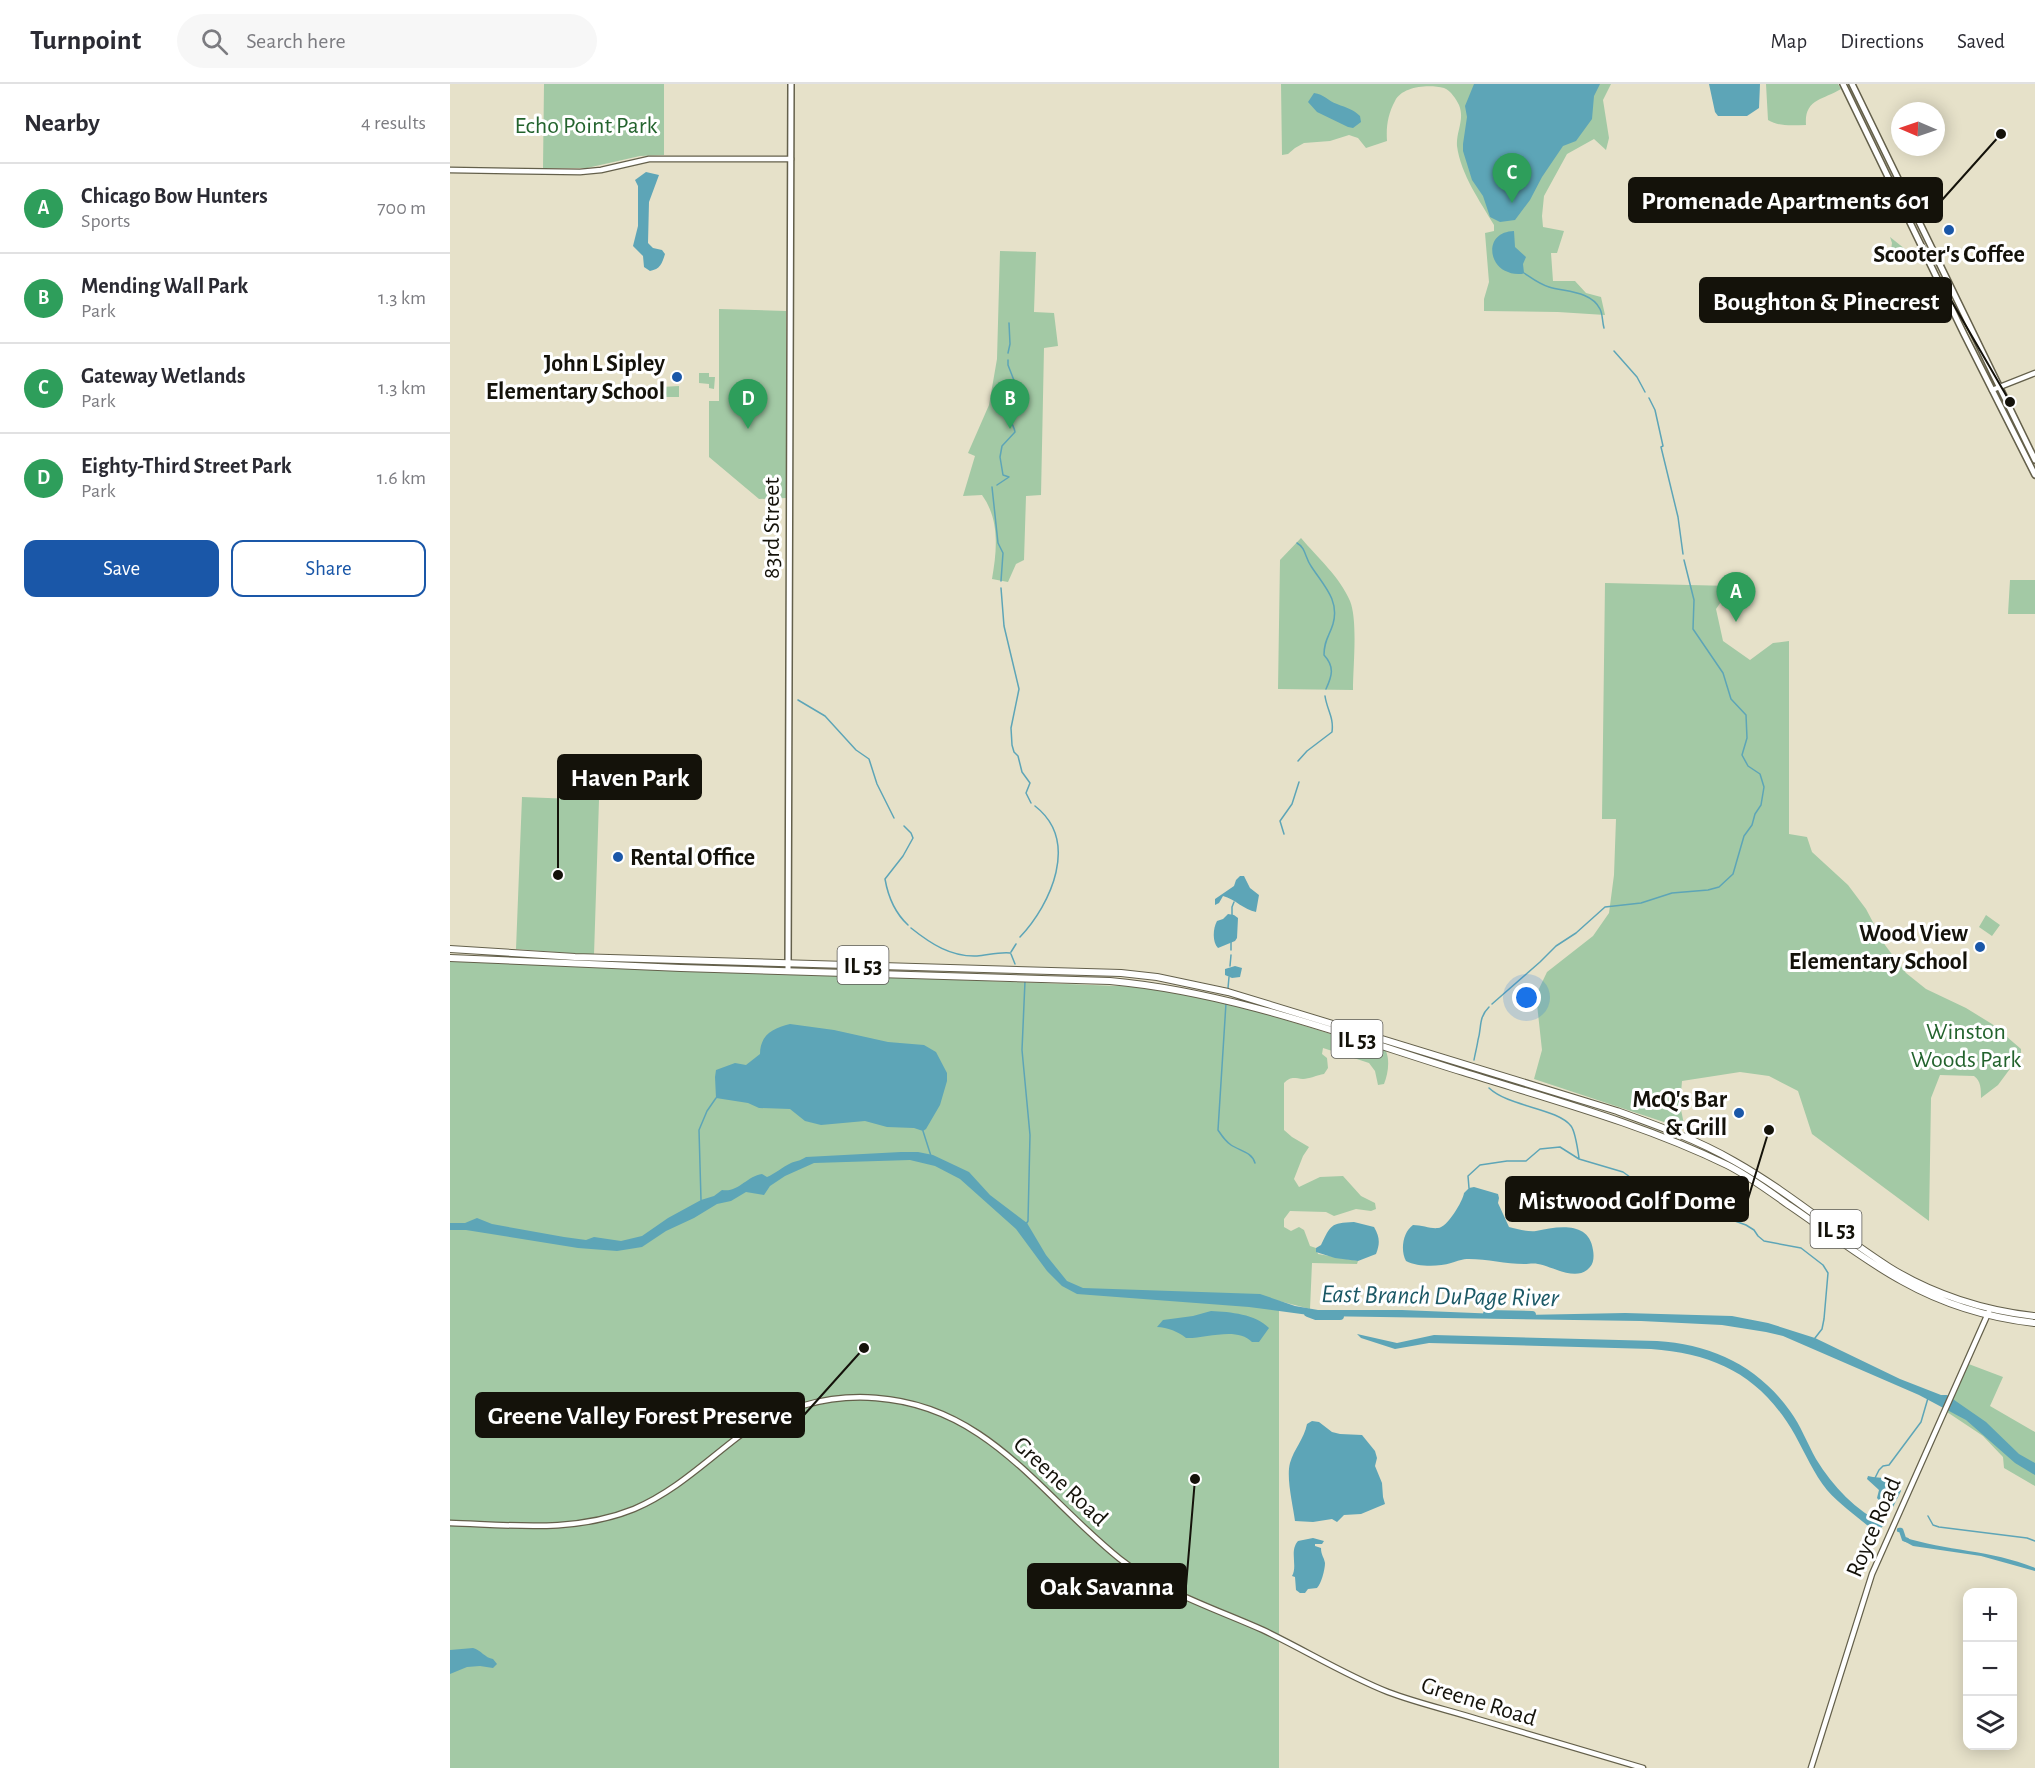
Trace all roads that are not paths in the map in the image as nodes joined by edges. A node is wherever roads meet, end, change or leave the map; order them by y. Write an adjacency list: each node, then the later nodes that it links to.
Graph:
1 (791, 84): 4 (main road, 83rd Street)
2 (1843, 84): 8 (main road)
3 (1852, 84): 7 (main road)
4 (790, 159): 5 (street); 13 (main road, 83rd Street)
5 (450, 170)
6 (2035, 373): 7 (street)
7 (1999, 387): 8 (street); 9 (main road)
8 (1992, 390): 10 (main road)
9 (2035, 460)
10 (2035, 475)
11 (450, 949): 13 (main road, IL 53)
12 (450, 958): 13 (main road, IL 53)
13 (788, 968): 14 (main road, IL 53); 14 (main road, IL 53)
14 (1989, 1312): 15 (main road, IL 53); 16 (main road, IL 53); 19 (street, Royce Road)
15 (2035, 1316)
16 (2035, 1323)
17 (450, 1523): 18 (street, Greene Road)
18 (1643, 1768)
19 (1811, 1768)

